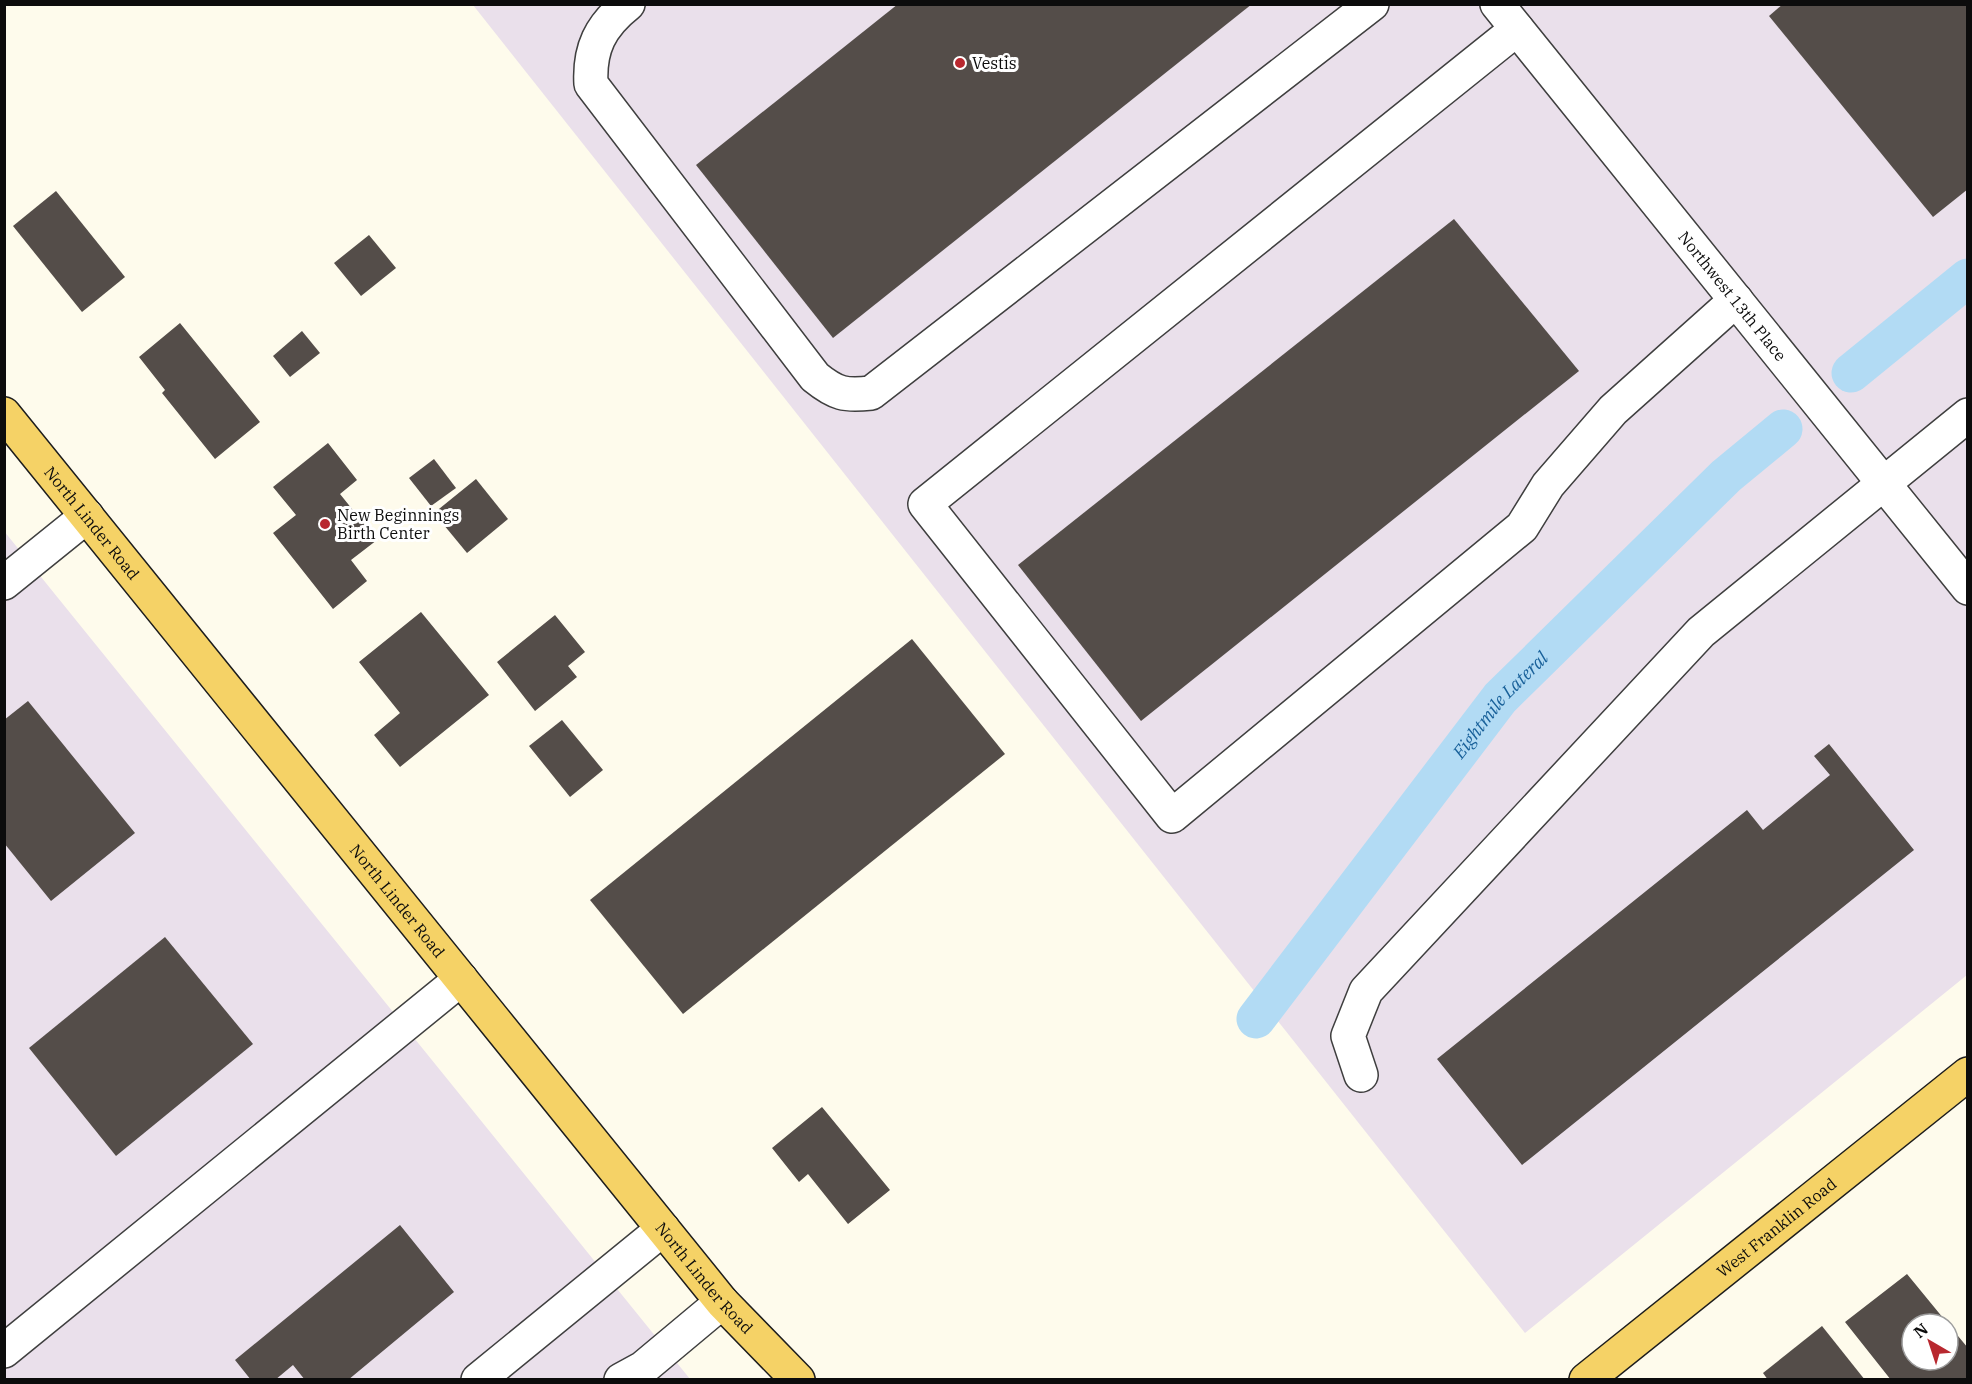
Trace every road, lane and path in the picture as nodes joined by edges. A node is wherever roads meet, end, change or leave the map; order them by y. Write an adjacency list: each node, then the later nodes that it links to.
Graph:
1 (628, 4): 2 (street)
2 (1372, 4)
3 (1507, 17): 4 (street, Northwest 13th Place); 4 (street)
4 (1736, 300): 7 (street, Northwest 13th Place)
5 (4, 414): 8 (main road, North Linder Road)
6 (1968, 415): 7 (street)
7 (1883, 483): 10 (street, Northwest 13th Place); 13 (street)
8 (87, 516): 9 (street); 11 (main road, North Linder Road)
9 (4, 583)
10 (1968, 588)
11 (461, 979): 14 (main road, North Linder Road); 16 (street)
12 (1968, 1074): 20 (main road, West Franklin Road)
13 (1361, 1075)
14 (663, 1229): 15 (main road, North Linder Road); 17 (street)
15 (722, 1302): 18 (street); 19 (main road, North Linder Road)
16 (4, 1351)
17 (478, 1380)
18 (621, 1380)
19 (798, 1380)
20 (1586, 1380)

